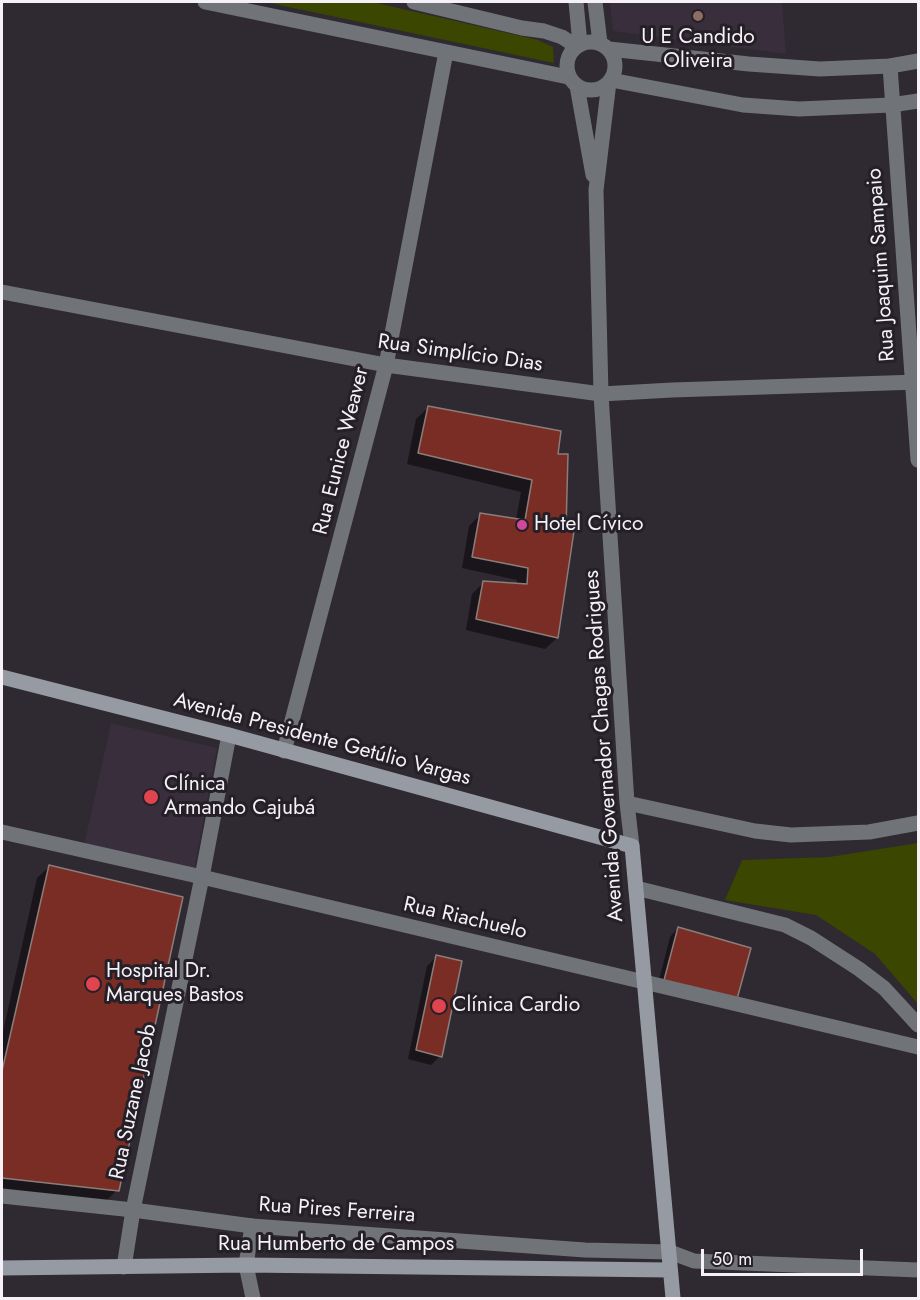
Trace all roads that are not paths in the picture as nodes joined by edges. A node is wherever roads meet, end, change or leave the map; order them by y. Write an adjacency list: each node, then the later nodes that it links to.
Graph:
1 (205, 2): 7 (street)
2 (414, 2): 5 (street)
3 (576, 2): 5 (street)
4 (595, 2): 6 (street)
5 (578, 45): 6 (street); 11 (street)
6 (604, 46): 9 (street); 10 (street)
7 (446, 52): 11 (street); 16 (street, Rua Eunice Weaver)
8 (918, 61): 9 (street)
9 (890, 66): 13 (street, Rua Joaquim Sampaio)
10 (610, 81): 11 (street); 13 (street); 14 (street, Avenida Governador Chagas Rodrigues)
11 (573, 82): 14 (street, Avenida Governador Chagas Rodrigues)
12 (918, 101): 13 (street)
13 (891, 105): 17 (street, Rua Joaquim Sampaio)
14 (596, 190): 18 (street, Avenida Governador Chagas Rodrigues)
15 (2, 292): 16 (street, Rua Simplício Dias)
16 (386, 365): 18 (street, Rua Simplício Dias); 22 (street, Rua Eunice Weaver)
17 (915, 382): 18 (street, Rua Simplício Dias); 19 (street, Rua Joaquim Sampaio)
18 (601, 394): 23 (street, Avenida Governador Chagas Rodrigues)
19 (918, 460)
20 (2, 677): 21 (main road, Avenida Presidente Getúlio Vargas)
21 (229, 735): 22 (main road, Avenida Presidente Getúlio Vargas); 27 (street, Rua Suzane Jacob)
22 (285, 751): 26 (main road, Avenida Presidente Getúlio Vargas)
23 (627, 803): 24 (street); 26 (street, Avenida Governador Chagas Rodrigues)
24 (918, 823)
25 (2, 832): 27 (street, Rua Riachuelo)
26 (632, 846): 28 (main road, Avenida Governador Chagas Rodrigues)
27 (202, 877): 29 (street, Rua Riachuelo); 33 (street, Rua Suzane Jacob)
28 (636, 888): 29 (main road, Avenida Governador Chagas Rodrigues); 30 (street)
29 (646, 984): 31 (street, Rua Riachuelo); 35 (main road, Avenida Governador Chagas Rodrigues)
30 (918, 1025)
31 (918, 1047)
32 (2, 1196): 33 (street, Rua Pires Ferreira)
33 (133, 1209): 34 (street, Rua Pires Ferreira); 38 (street, Rua Suzane Jacob)
34 (252, 1226): 35 (street, Rua Pires Ferreira); 37 (street)
35 (670, 1252): 36 (street, Rua Pires Ferreira); 41 (main road, Avenida Governador Chagas Rodrigues)
36 (694, 1261): 40 (street); 41 (street)
37 (246, 1265): 38 (main road, Rua Humberto de Campos); 41 (main road, Rua Humberto de Campos); 42 (street)
38 (124, 1267): 39 (main road, Rua Humberto de Campos)
39 (2, 1268)
40 (918, 1269)
41 (670, 1270): 43 (main road, Avenida Governador Chagas Rodrigues)
42 (253, 1299)
43 (673, 1299)

